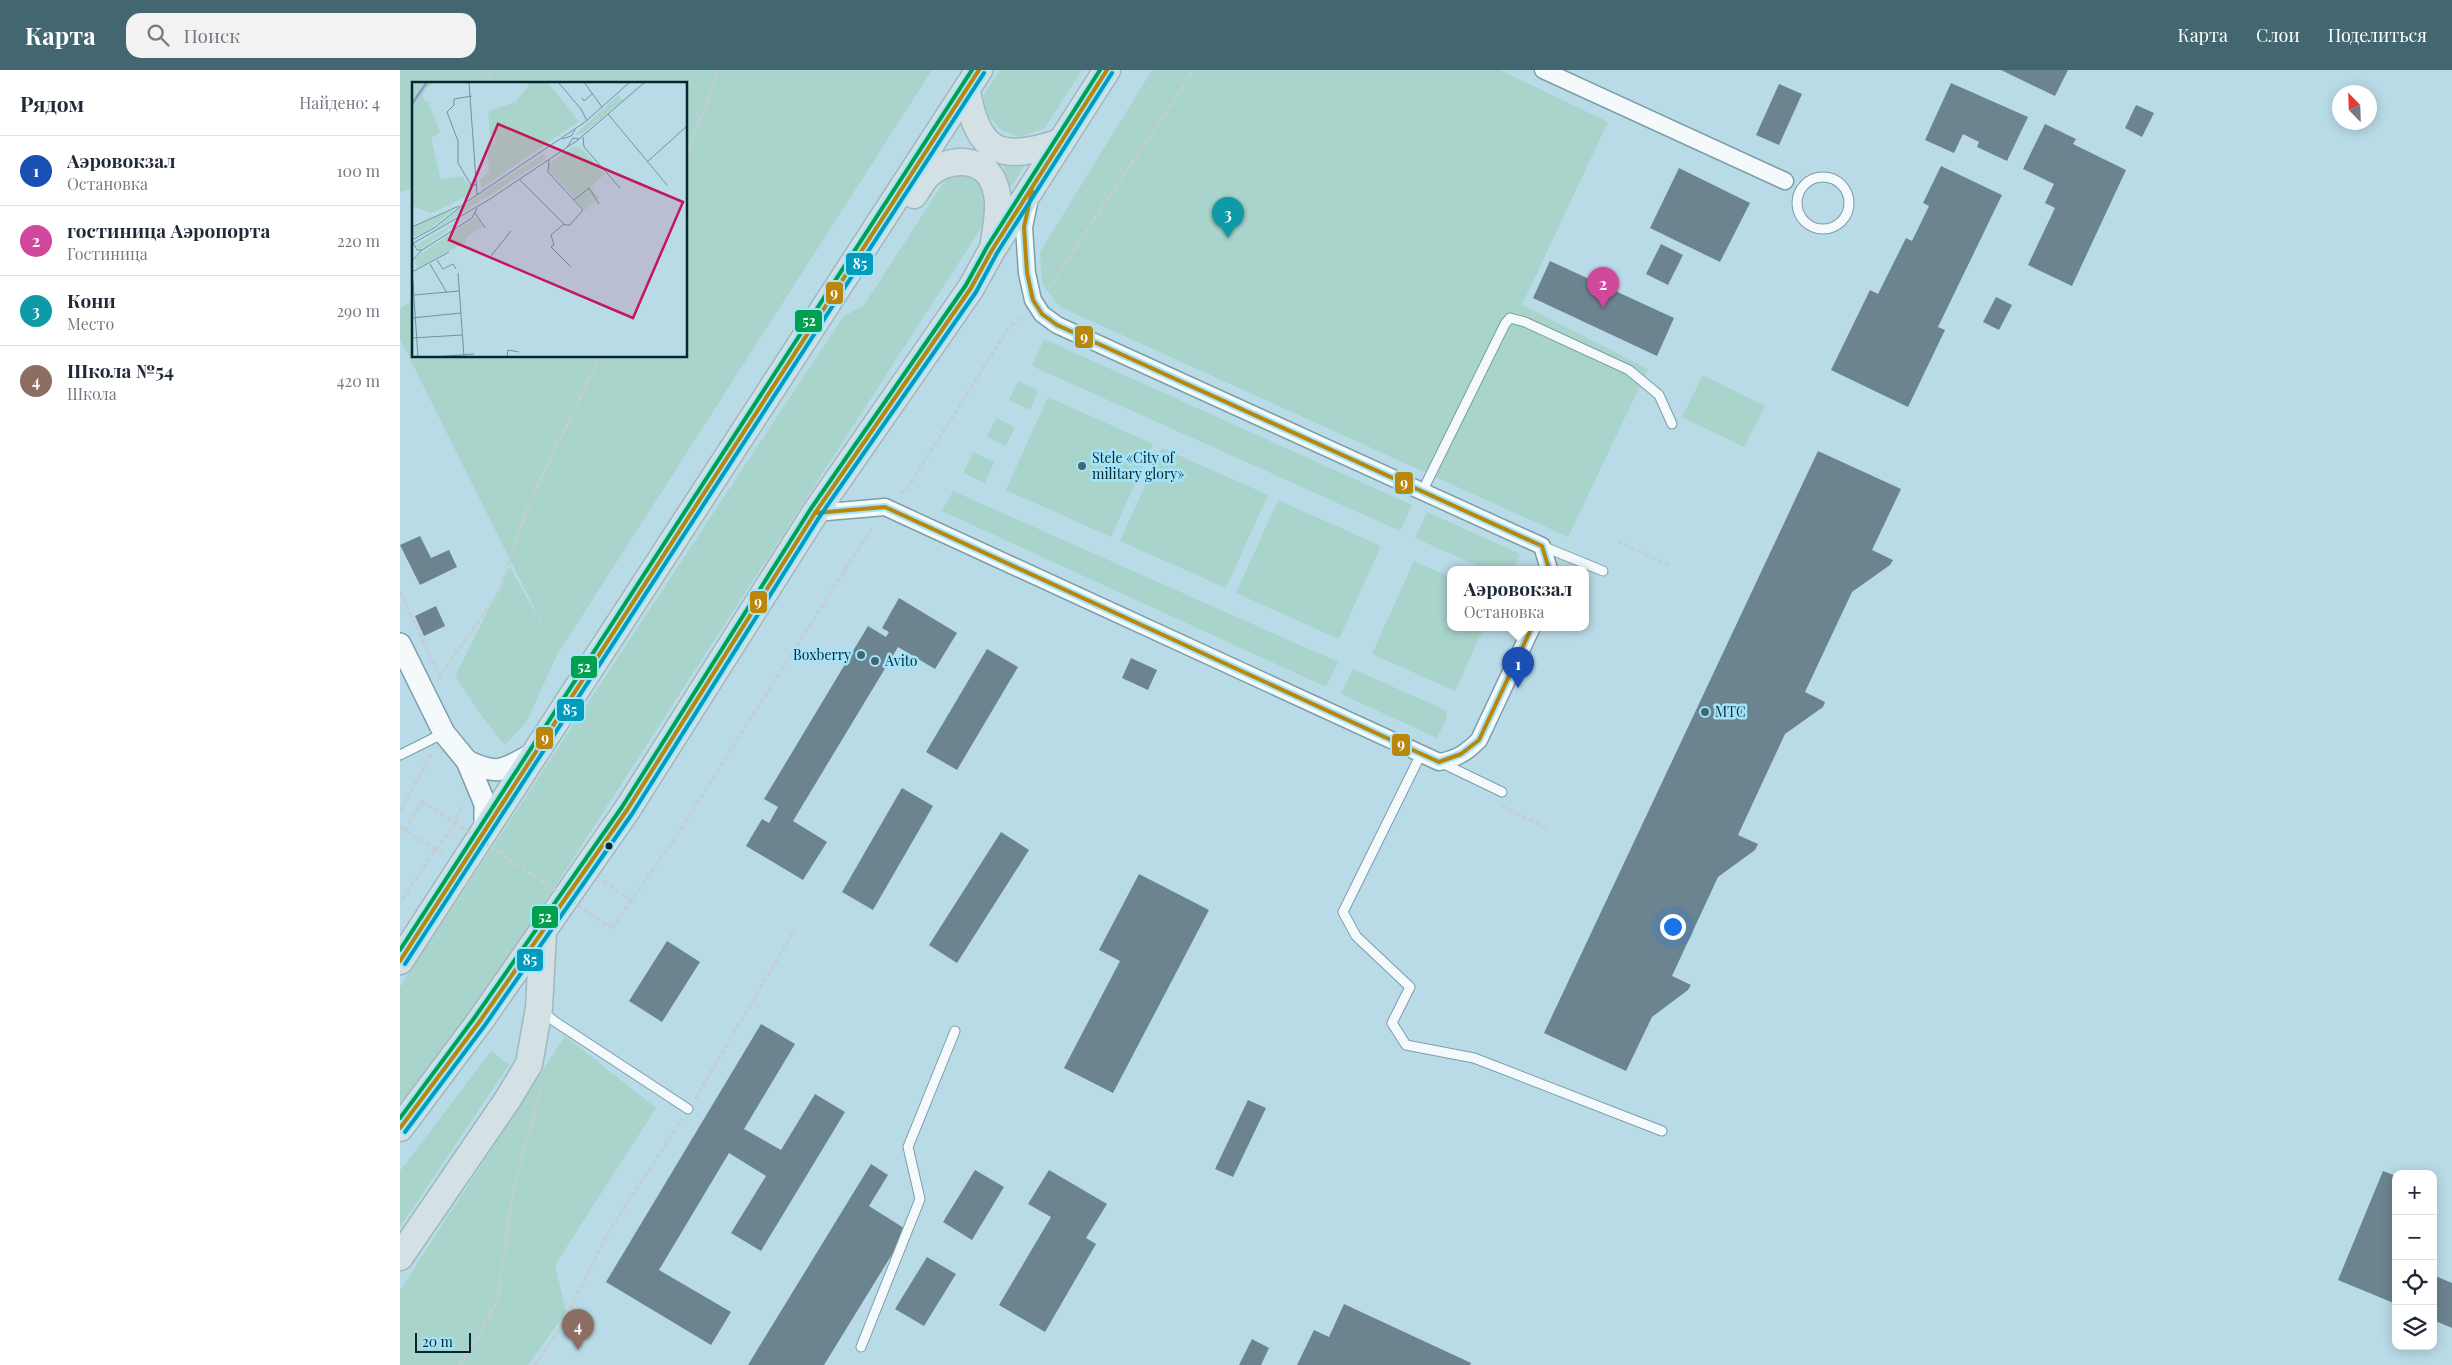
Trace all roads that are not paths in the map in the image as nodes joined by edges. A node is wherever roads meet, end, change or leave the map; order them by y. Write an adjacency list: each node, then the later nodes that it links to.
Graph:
1 (1107, 70): 4 (main road)
2 (1543, 70): 5 (street)
3 (973, 80): 4 (main road); 8 (main road)
4 (1061, 142): 6 (main road)
5 (1785, 181): 7 (lane)
6 (1033, 186): 9 (main road); 11 (street)
7 (1802, 189): 7 (lane)
8 (870, 240): 9 (main road); 19 (main road)
9 (992, 250): 12 (main road)
10 (1672, 424): 11 (lane)
11 (1422, 492): 13 (street)
12 (815, 513): 20 (street); 26 (main road)
13 (1542, 546): 14 (street); 15 (lane)
14 (1548, 566)
15 (1603, 571)
16 (1530, 631): 23 (street)
17 (400, 644): 18 (street)
18 (444, 733): 21 (lane); 22 (street)
19 (535, 753): 22 (street); 25 (main road)
20 (1421, 754): 23 (street); 32 (lane)
21 (400, 755)
22 (467, 761): 25 (street)
23 (1439, 762): 24 (lane)
24 (1502, 792)
25 (485, 829): 27 (main road)
26 (543, 930): 28 (main road); 31 (main road)
27 (402, 954)
28 (539, 1008): 30 (lane); 33 (main road)
29 (954, 1031): 34 (lane)
30 (688, 1109)
31 (400, 1128)
32 (1662, 1131)
33 (400, 1257)
34 (861, 1348)

